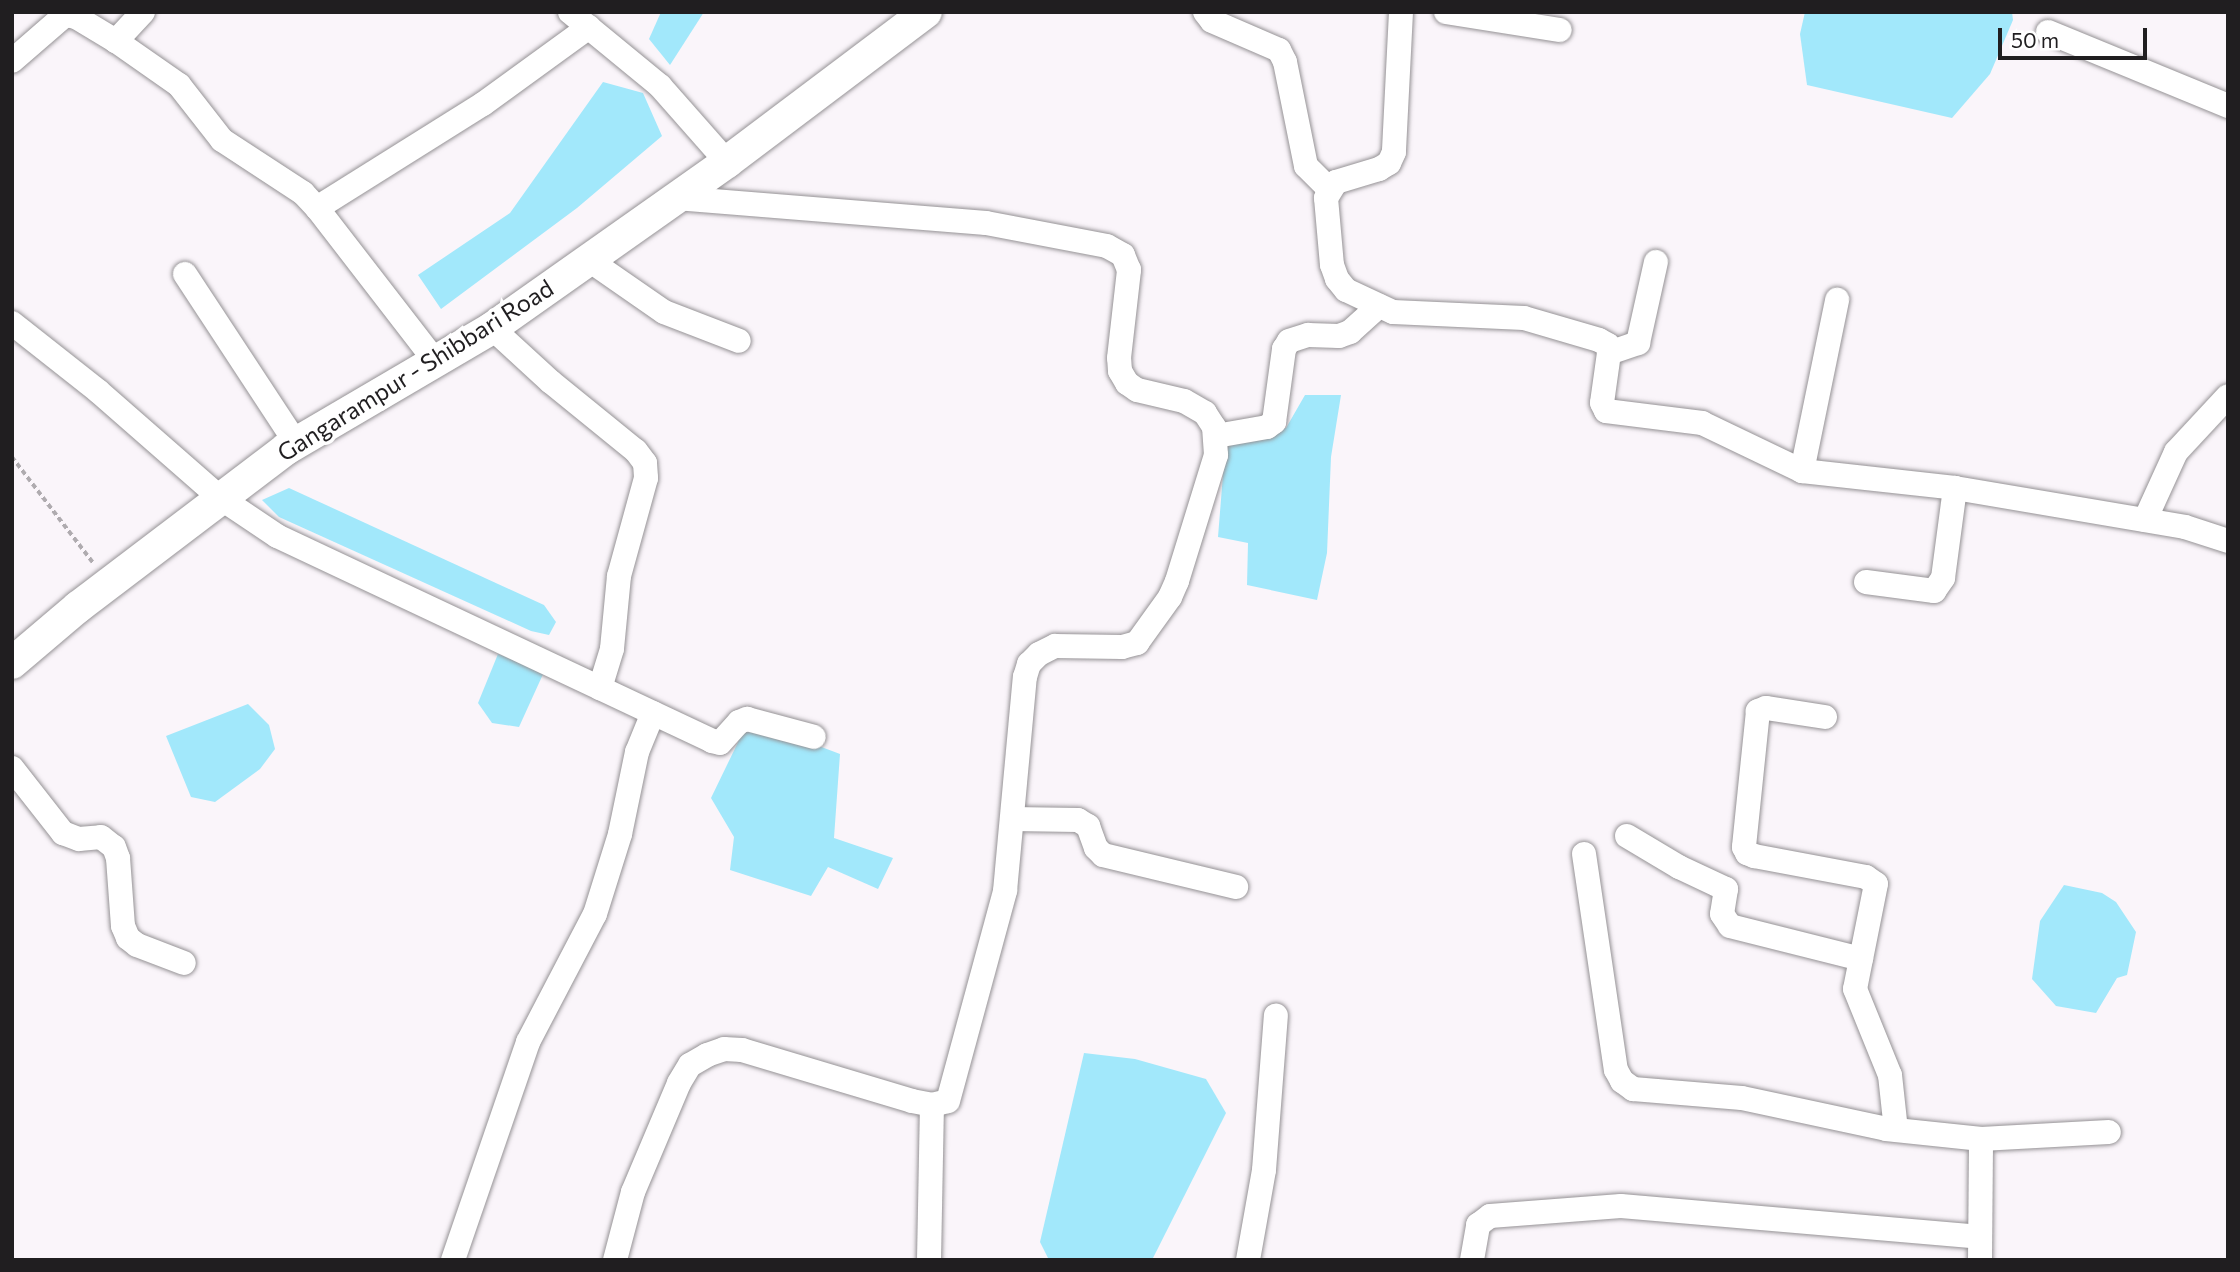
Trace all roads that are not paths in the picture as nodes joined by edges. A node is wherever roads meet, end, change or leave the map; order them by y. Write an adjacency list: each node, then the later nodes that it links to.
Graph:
1 (144, 12): 9 (street)
2 (926, 12): 12 (main road, Gangarampur - Shibbari Road)
3 (1205, 12): 13 (street)
4 (1401, 12): 13 (street)
5 (1446, 12): 7 (street)
6 (579, 20): 12 (street); 15 (street)
7 (1560, 30)
8 (2048, 32): 11 (street)
9 (116, 41): 10 (street); 15 (street)
10 (12, 61)
11 (2228, 106)
12 (727, 162): 14 (main road, Gangarampur - Shibbari Road)
13 (1329, 188): 20 (street)
14 (676, 198): 16 (main road, Gangarampur - Shibbari Road); 27 (street)
15 (317, 208): 25 (street)
16 (589, 260): 22 (main road, Gangarampur - Shibbari Road); 23 (street)
17 (1656, 262): 24 (street)
18 (185, 274): 28 (street)
19 (1837, 300): 29 (street)
20 (1379, 306): 24 (street); 27 (street)
21 (12, 323): 31 (street)
22 (492, 328): 25 (main road, Gangarampur - Shibbari Road); 36 (street)
23 (739, 341)
24 (1609, 353): 29 (street)
25 (436, 362): 28 (main road, Gangarampur - Shibbari Road)
26 (2228, 396): 32 (street)
27 (1216, 436): 41 (street)
28 (296, 443): 31 (main road, Gangarampur - Shibbari Road)
29 (1802, 471): 30 (street)
30 (1955, 488): 32 (street); 34 (street)
31 (219, 498): 35 (main road, Gangarampur - Shibbari Road); 36 (street)
32 (2145, 520): 33 (street)
33 (2228, 541)
34 (1866, 582)
35 (12, 663)
36 (600, 688): 37 (street)
37 (653, 713): 39 (street); 53 (street)
38 (1825, 717): 45 (street)
39 (814, 737)
40 (12, 768): 46 (street)
41 (1012, 819): 44 (street); 48 (street)
42 (1627, 836): 45 (street)
43 (1584, 854): 49 (street)
44 (1236, 887)
45 (1861, 959): 49 (street)
46 (184, 963)
47 (1276, 1015): 56 (street)
48 (932, 1105): 54 (street); 55 (street)
49 (1896, 1130): 51 (street)
50 (2109, 1132): 51 (street)
51 (1981, 1139): 52 (street)
52 (1980, 1248): 57 (street)
53 (453, 1260)
54 (615, 1260)
55 (929, 1260)
56 (1248, 1260)
57 (1472, 1260)

